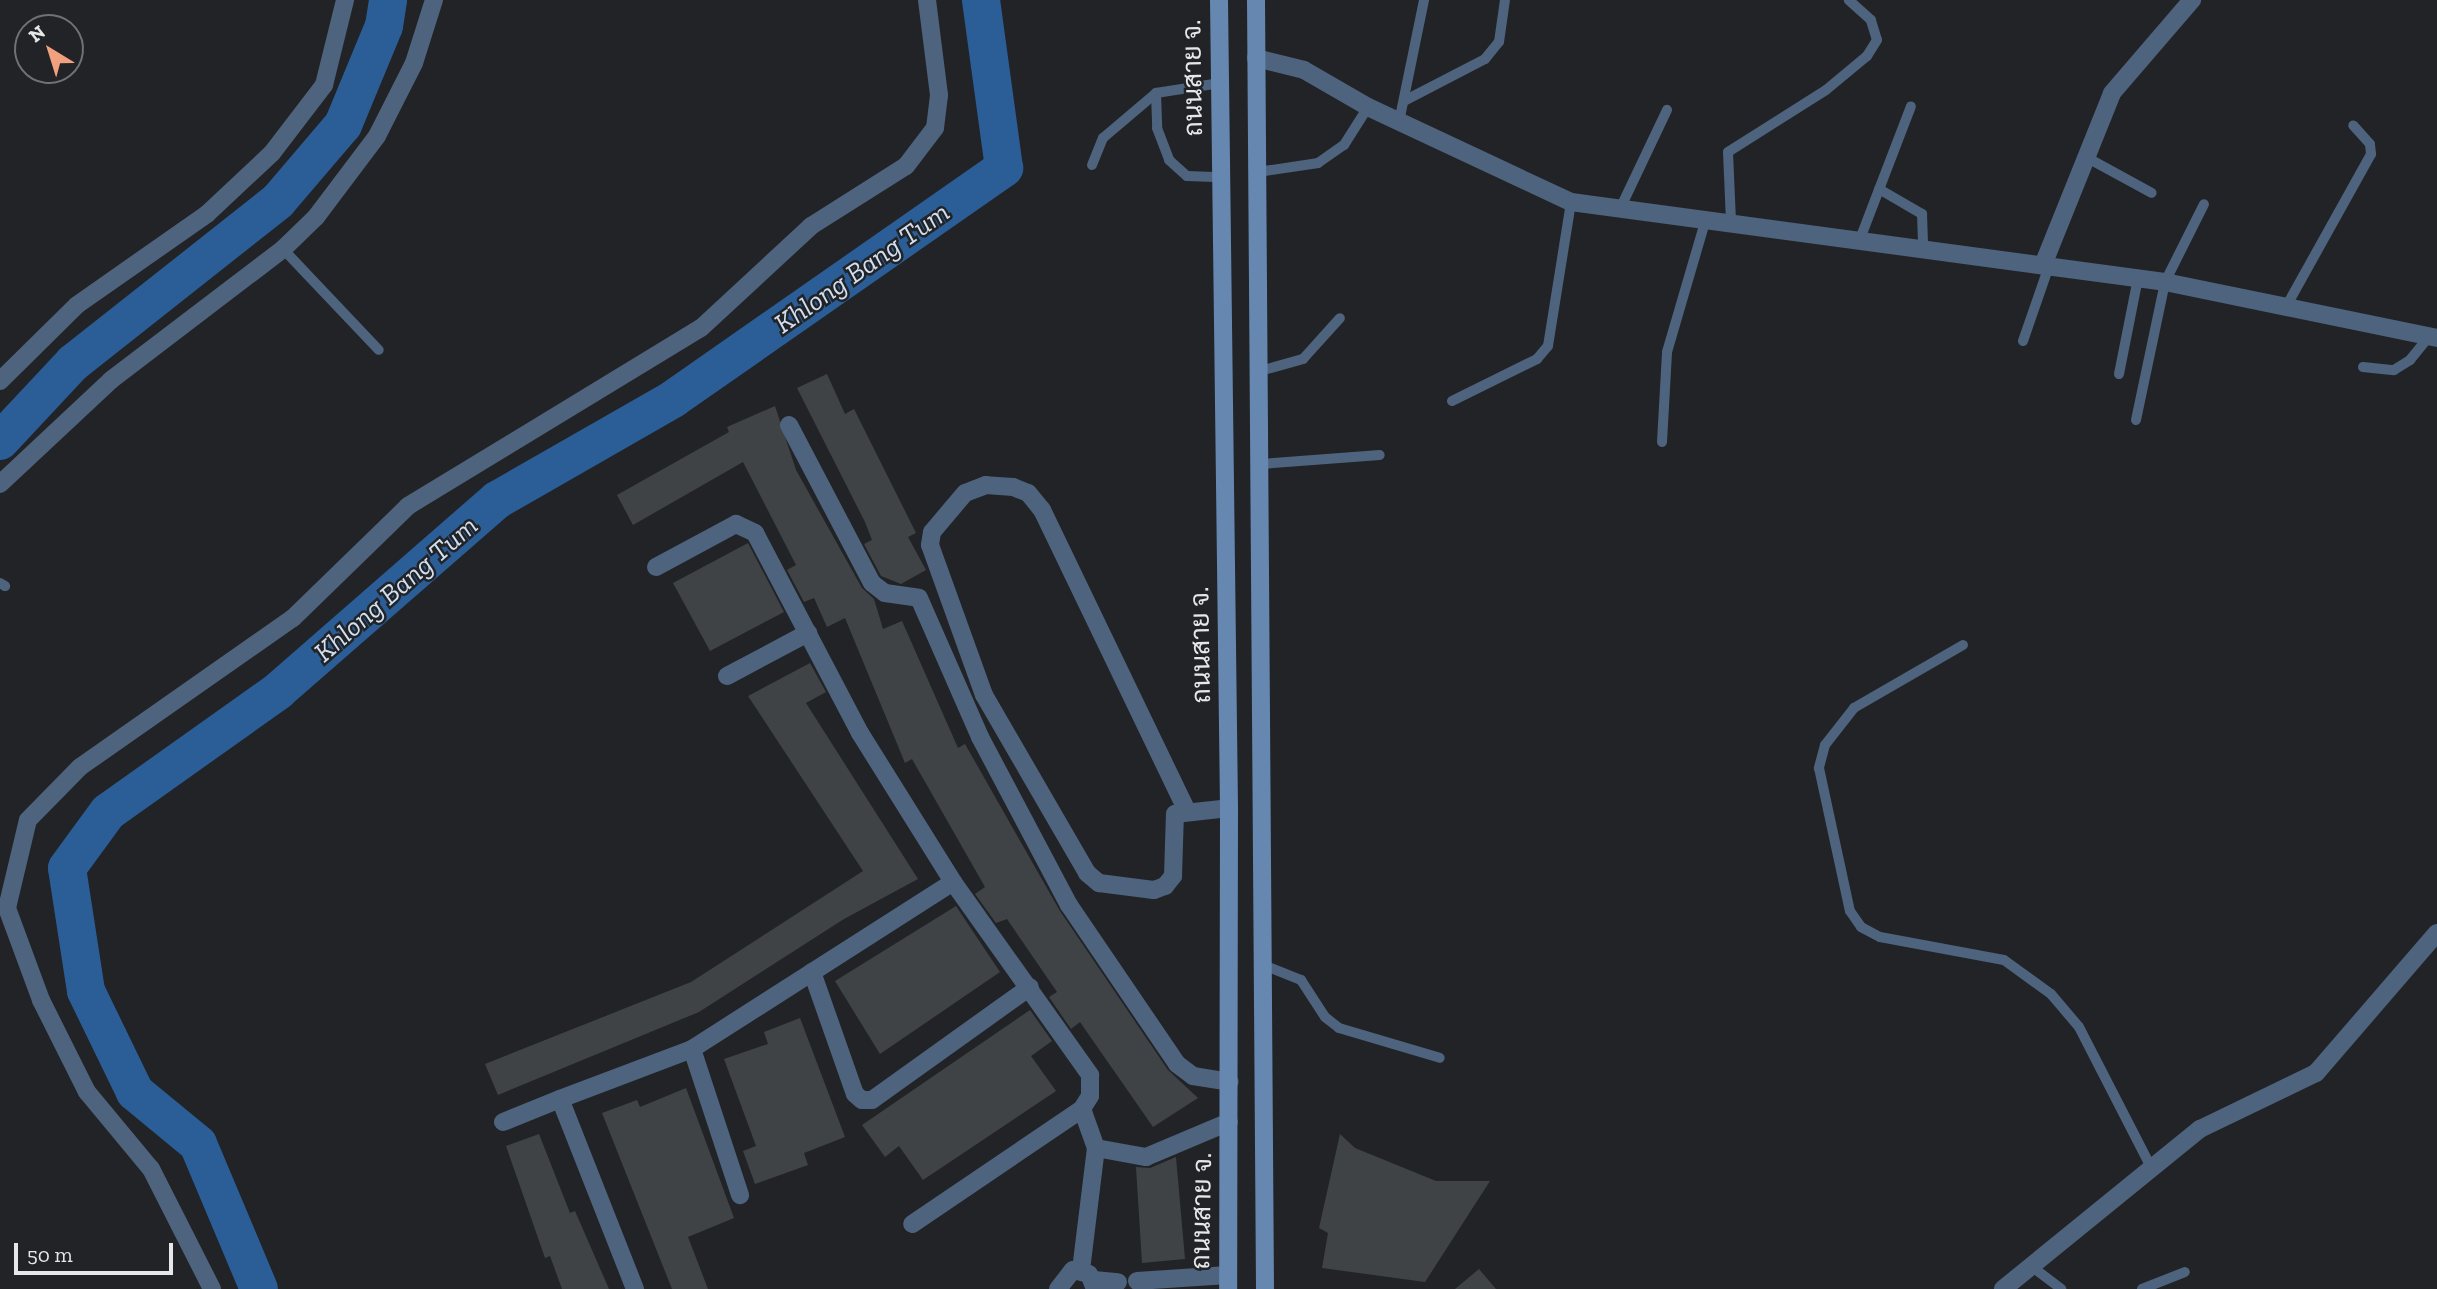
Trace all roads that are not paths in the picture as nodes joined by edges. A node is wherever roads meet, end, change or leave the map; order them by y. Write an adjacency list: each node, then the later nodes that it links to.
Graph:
1 (345, 0): 44 (street)
2 (434, 0): 32 (street)
3 (927, 0): 80 (street)
4 (1219, 0): 11 (main road, ถนนสาย จ.)
5 (1256, 0): 10 (main road)
6 (1424, 0): 13 (lane)
7 (1505, 0): 13 (lane)
8 (1849, 0): 29 (lane)
9 (2192, 0): 19 (street)
10 (1256, 58): 15 (street); 21 (main road)
11 (1220, 83): 12 (lane); 22 (main road, ถนนสาย จ.)
12 (1156, 93): 20 (lane); 22 (lane)
13 (1404, 101): 17 (lane)
14 (1911, 106): 23 (lane)
15 (1368, 107): 17 (street); 21 (lane)
16 (1667, 110): 27 (lane)
17 (1399, 122): 25 (street)
18 (2353, 125): 36 (lane)
19 (2084, 156): 24 (lane); 33 (street)
20 (1092, 165)
21 (1258, 172): 42 (main road)
22 (1221, 177): 56 (main road, ถนนสาย จ.)
23 (1879, 189): 30 (lane); 31 (lane)
24 (2152, 193)
25 (1571, 202): 27 (street); 45 (lane)
26 (2204, 204): 35 (lane)
27 (1619, 211): 28 (street)
28 (1706, 219): 29 (street); 48 (lane)
29 (1731, 221): 30 (street)
30 (1860, 239): 31 (street)
31 (1923, 248): 33 (street)
32 (283, 249): 40 (lane); 51 (street)
33 (2046, 266): 34 (street); 39 (lane)
34 (2138, 278): 35 (street); 43 (lane)
35 (2165, 282): 36 (street); 46 (lane)
36 (2287, 305): 38 (street)
37 (1340, 318): 42 (lane)
38 (2434, 336): 41 (lane)
39 (2023, 341)
40 (379, 350)
41 (2363, 367)
42 (1260, 371): 50 (main road)
43 (2119, 374)
44 (0, 381)
45 (1452, 401)
46 (2136, 420)
47 (789, 425): 65 (street)
48 (1662, 442)
49 (1380, 455): 50 (lane)
50 (1261, 464): 60 (main road)
51 (0, 484)
52 (656, 567): 53 (street)
53 (808, 633): 55 (street); 58 (street)
54 (1963, 645): 71 (lane)
55 (727, 676)
56 (1229, 808): 57 (street); 65 (main road, ถนนสาย จ.)
57 (1186, 809): 57 (street)
58 (953, 882): 61 (street); 62 (street)
59 (2437, 933): 71 (street)
60 (1266, 966): 64 (lane); 83 (main road)
61 (812, 972): 62 (street); 63 (street)
62 (1030, 987): 67 (street)
63 (692, 1049): 66 (street); 72 (street)
64 (1440, 1058)
65 (1230, 1082): 69 (main road, ถนนสาย จ.)
66 (560, 1099): 68 (street); 81 (street)
67 (1082, 1109): 70 (street); 73 (street)
68 (503, 1122)
69 (1230, 1122): 70 (street); 79 (main road, ถนนสาย จ.)
70 (1096, 1148): 76 (street)
71 (2150, 1165): 74 (street)
72 (740, 1195)
73 (912, 1224)
74 (2031, 1266): 84 (street); 85 (lane)
75 (2185, 1272): 86 (lane)
76 (1090, 1280): 78 (street); 82 (street)
77 (1137, 1281): 79 (street)
78 (1118, 1282)
79 (1228, 1282)
80 (212, 1289)
81 (635, 1289)
82 (1058, 1289)
83 (1265, 1289)
84 (2003, 1289)
85 (2061, 1289)
86 (2142, 1289)

